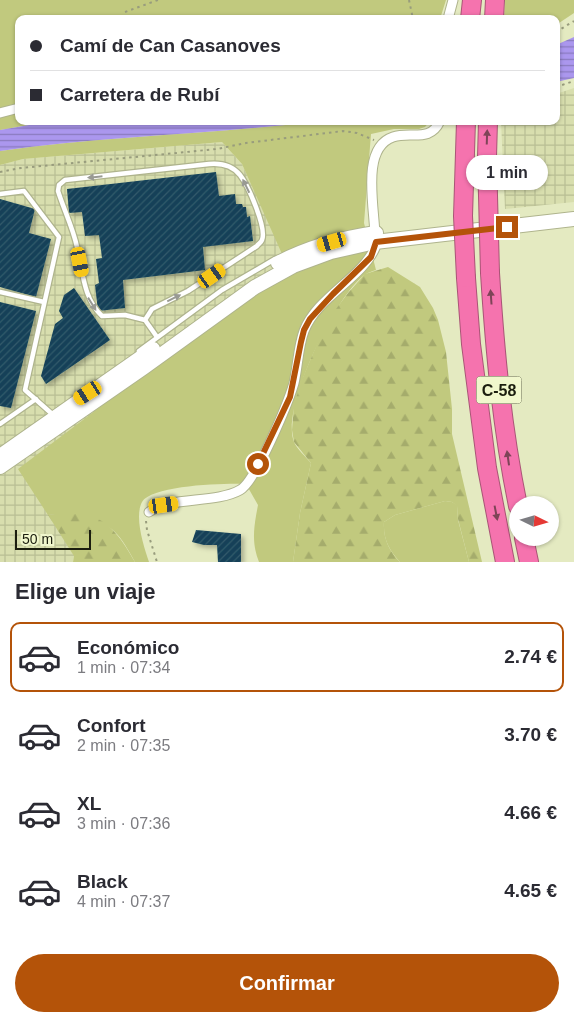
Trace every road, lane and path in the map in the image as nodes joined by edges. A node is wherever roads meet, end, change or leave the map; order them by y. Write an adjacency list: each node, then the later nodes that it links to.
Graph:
1 (158, 0): 6 (path)
2 (409, 0): 7 (path)
3 (453, 0): 8 (street)
4 (472, 0): 9 (highway)
5 (495, 0): 10 (highway)
6 (125, 12)
7 (412, 15)
8 (449, 15)
9 (470, 15)
10 (494, 15)
11 (574, 21): 12 (path)
12 (560, 30)
13 (574, 81): 14 (path)
14 (560, 86)
15 (15, 109): 16 (street)
16 (0, 112)
17 (438, 125): 20 (street)
18 (466, 125): 43 (highway, C-58, one-way to 43, bridge)
19 (488, 125): 39 (highway, C-58, one-way to 19, bridge)
20 (383, 144): 21 (path); 25 (street)
21 (0, 172)
22 (0, 194): 28 (lane)
23 (574, 211): 25 (main road)
24 (574, 219): 25 (main road)
25 (375, 238): 26 (main road); 38 (main road); 40 (street)
26 (296, 254): 30 (lane); 37 (main road)
27 (0, 292): 28 (lane)
28 (44, 302): 32 (lane)
29 (146, 320): 29 (lane, one-way to 29); 30 (lane)
30 (158, 337): 31 (lane)
31 (134, 354)
32 (36, 399): 34 (lane); 35 (lane)
33 (58, 408): 34 (lane)
34 (51, 413): 36 (lane)
35 (0, 424)
36 (0, 450)
37 (0, 456)
38 (0, 468)
39 (516, 496)
40 (148, 512): 42 (path)
41 (525, 546): 44 (highway)
42 (157, 562)
43 (505, 562)
44 (528, 562)

